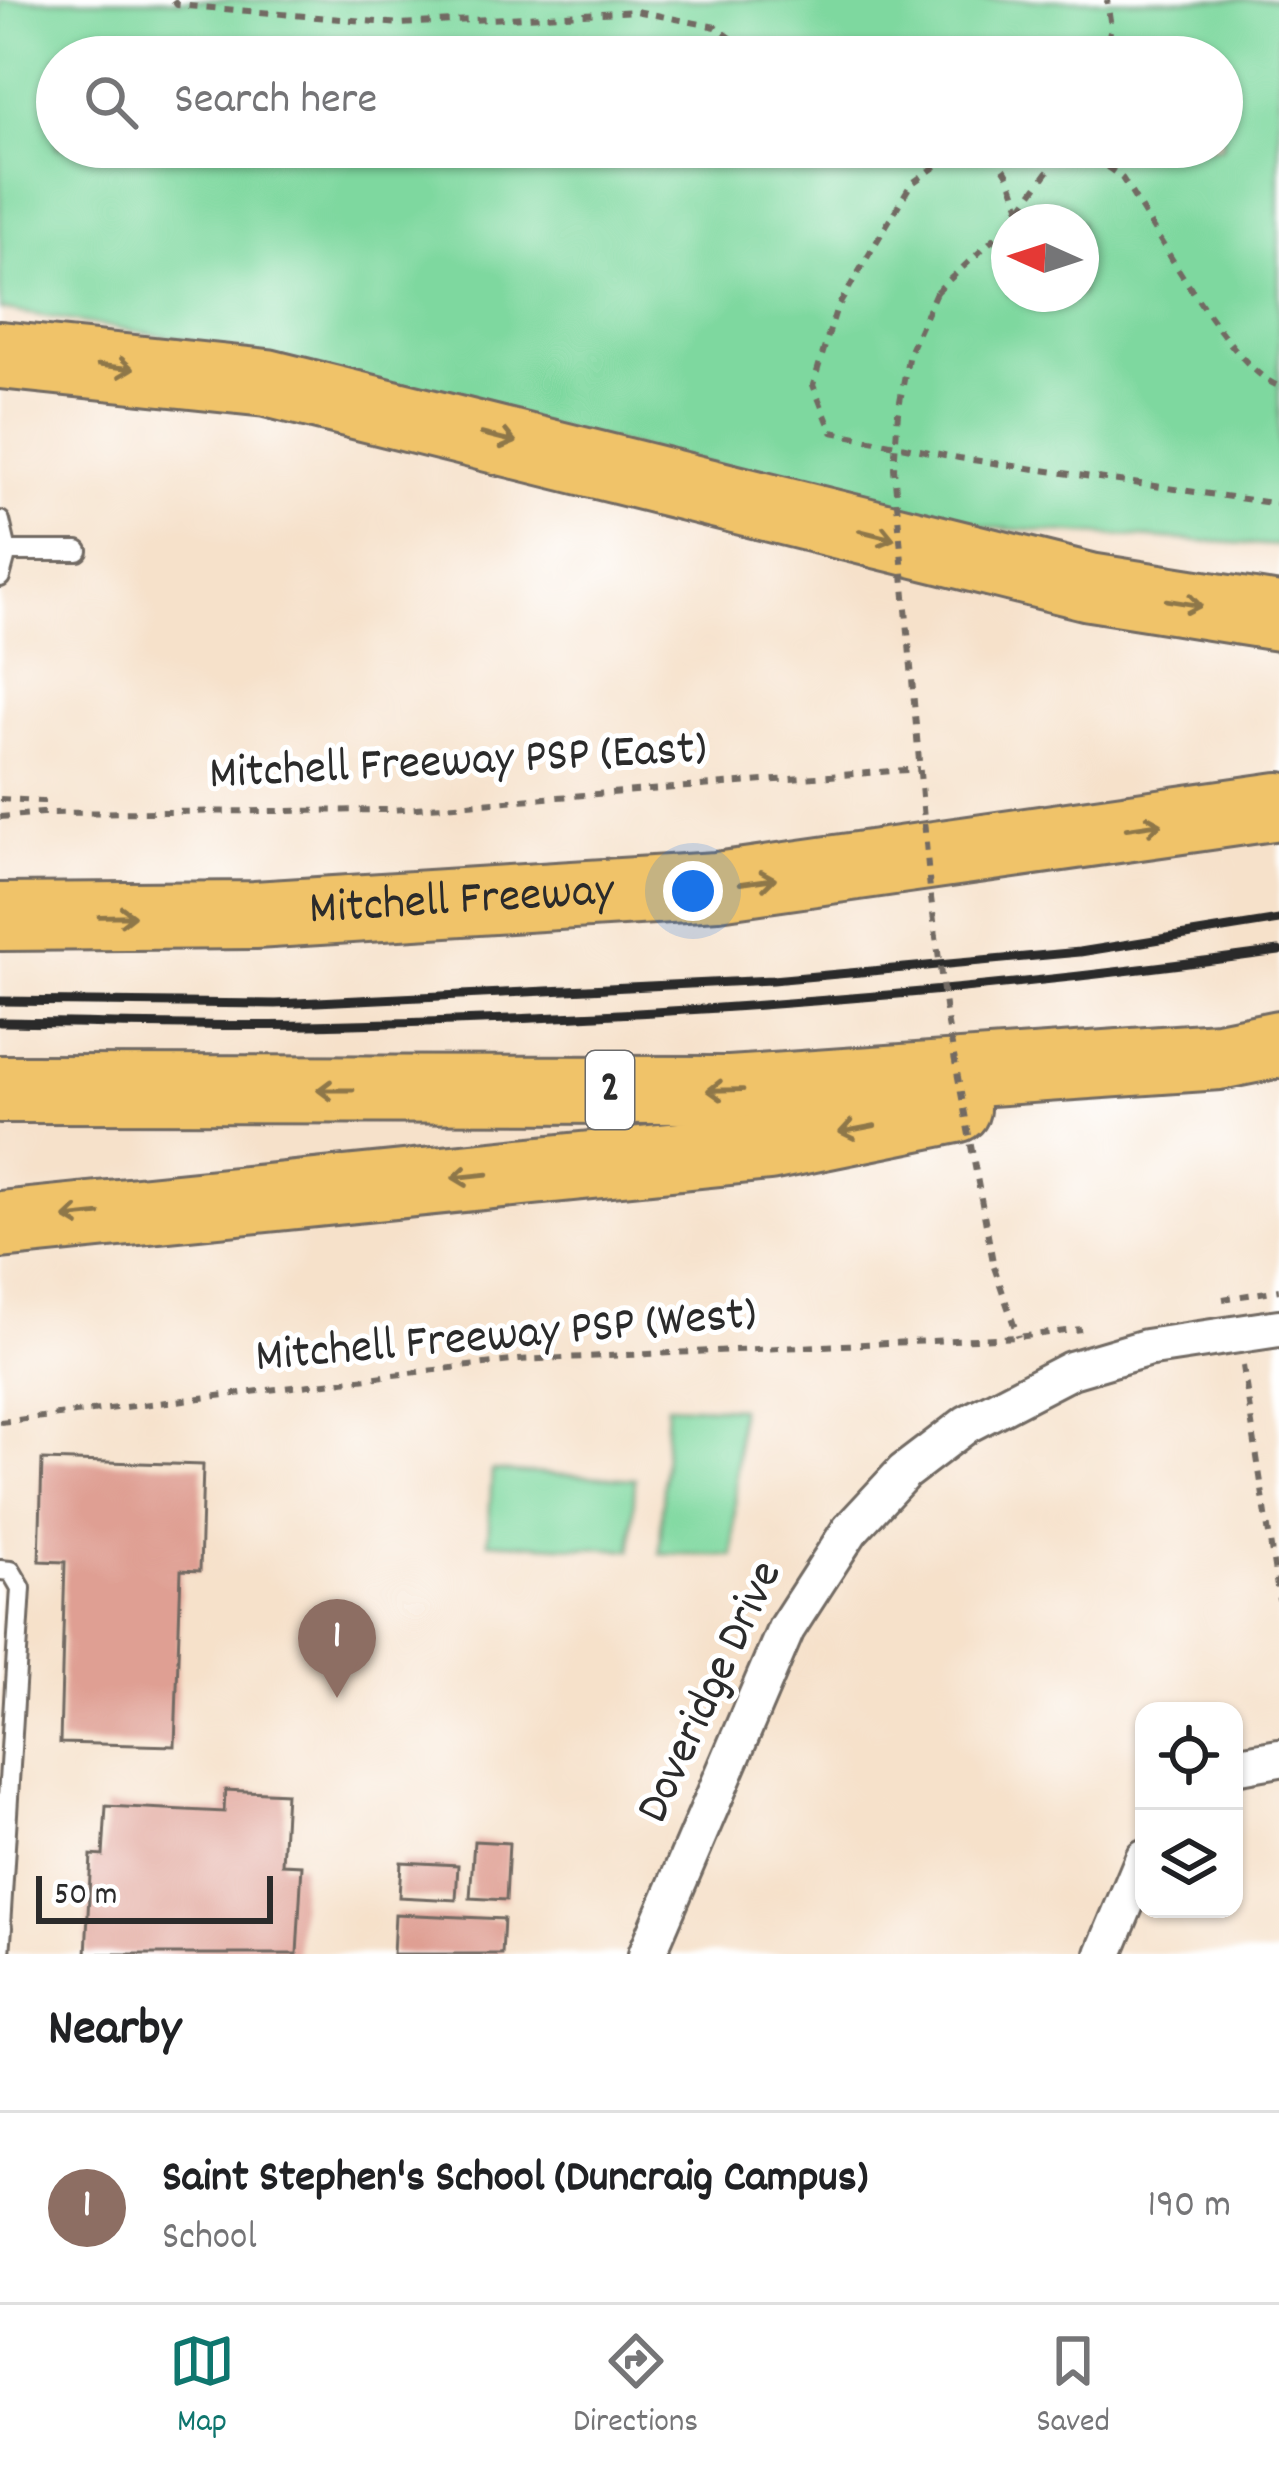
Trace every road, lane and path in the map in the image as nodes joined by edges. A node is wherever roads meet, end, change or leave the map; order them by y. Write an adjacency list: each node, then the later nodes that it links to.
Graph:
1 (172, 0): 3 (path)
2 (1107, 0): 4 (path)
3 (728, 36)
4 (1109, 36)
5 (934, 168): 14 (path)
6 (1004, 168): 9 (path)
7 (1051, 168): 10 (path)
8 (1108, 168): 13 (path)
9 (1019, 204)
10 (1024, 204)
11 (991, 241): 20 (path, bridge)
12 (0, 356): 19 (highway, one-way to 19)
13 (1279, 386)
14 (1279, 504)
15 (0, 521): 16 (lane)
16 (7, 550): 17 (lane); 18 (lane)
17 (78, 551)
18 (0, 577)
19 (1279, 617)
20 (919, 769): 23 (path, Mitchell Freeway PSP (East)); 32 (path, Mitchell Freeway PSP (West), bridge)
21 (0, 799): 23 (path)
22 (1279, 806): 25 (highway, Mitchell Freeway, one-way to 22)
23 (42, 813): 24 (path, Mitchell Freeway PSP (East))
24 (0, 817)
25 (0, 917)
26 (1249, 1050): 27 (highway, 2, one-way to 27); 28 (highway, one-way to 28)
27 (0, 1089)
28 (0, 1225)
29 (1234, 1297): 31 (path)
30 (1279, 1328): 31 (street, Doveridge Drive)
31 (1238, 1334): 34 (path); 40 (street, Doveridge Drive)
32 (0, 1423)
33 (0, 1570): 38 (lane)
34 (1279, 1600)
35 (1279, 1758): 36 (street)
36 (1243, 1764)
37 (1135, 1880): 41 (street)
38 (1, 1927): 39 (lane)
39 (0, 1954)
40 (647, 1954)
41 (1104, 1954)

